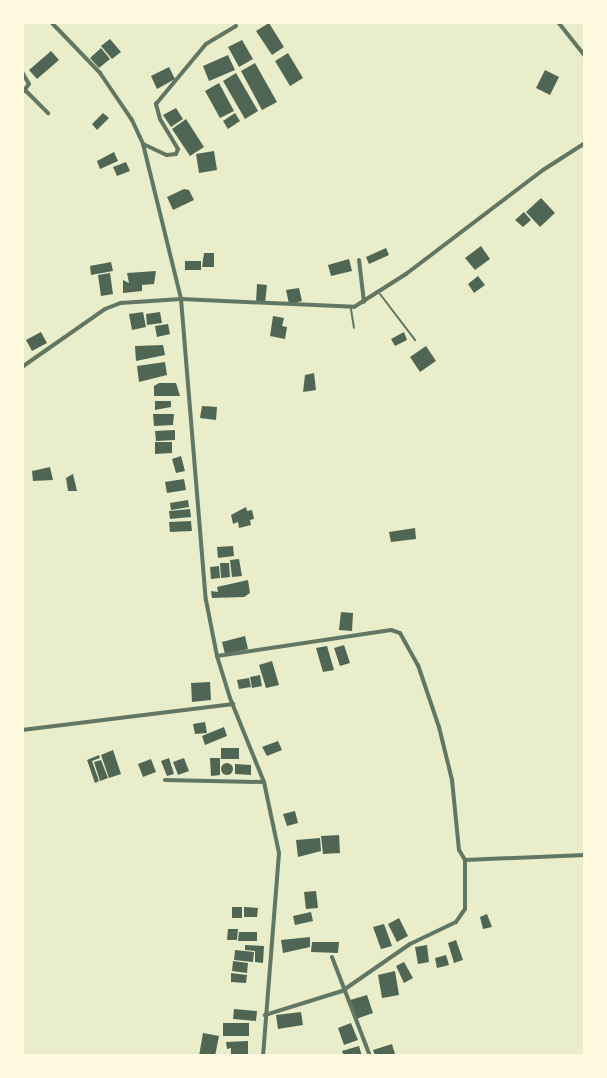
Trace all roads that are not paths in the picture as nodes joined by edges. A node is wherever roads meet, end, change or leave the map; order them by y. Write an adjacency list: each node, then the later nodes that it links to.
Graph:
1 (51, 22): 9 (street)
2 (558, 22): 4 (street)
3 (236, 26): 9 (street)
4 (585, 56)
5 (22, 72): 6 (street)
6 (24, 92): 7 (street)
7 (48, 113)
8 (585, 143): 11 (street)
9 (143, 144): 12 (street)
10 (359, 260): 13 (street)
11 (379, 293): 13 (street); 16 (lane)
12 (181, 299): 14 (street); 17 (street); 18 (street)
13 (364, 302): 14 (street)
14 (351, 308): 15 (lane)
15 (354, 328)
16 (415, 340)
17 (22, 367)
18 (217, 656): 19 (street); 24 (street)
19 (233, 704): 20 (street); 22 (street)
20 (22, 730)
21 (165, 780): 22 (street)
22 (264, 782): 27 (street)
23 (585, 855): 24 (street)
24 (465, 860): 26 (street)
25 (332, 957): 26 (street)
26 (342, 991): 27 (street); 29 (street)
27 (265, 1015): 28 (street)
28 (263, 1056)
29 (370, 1056)

